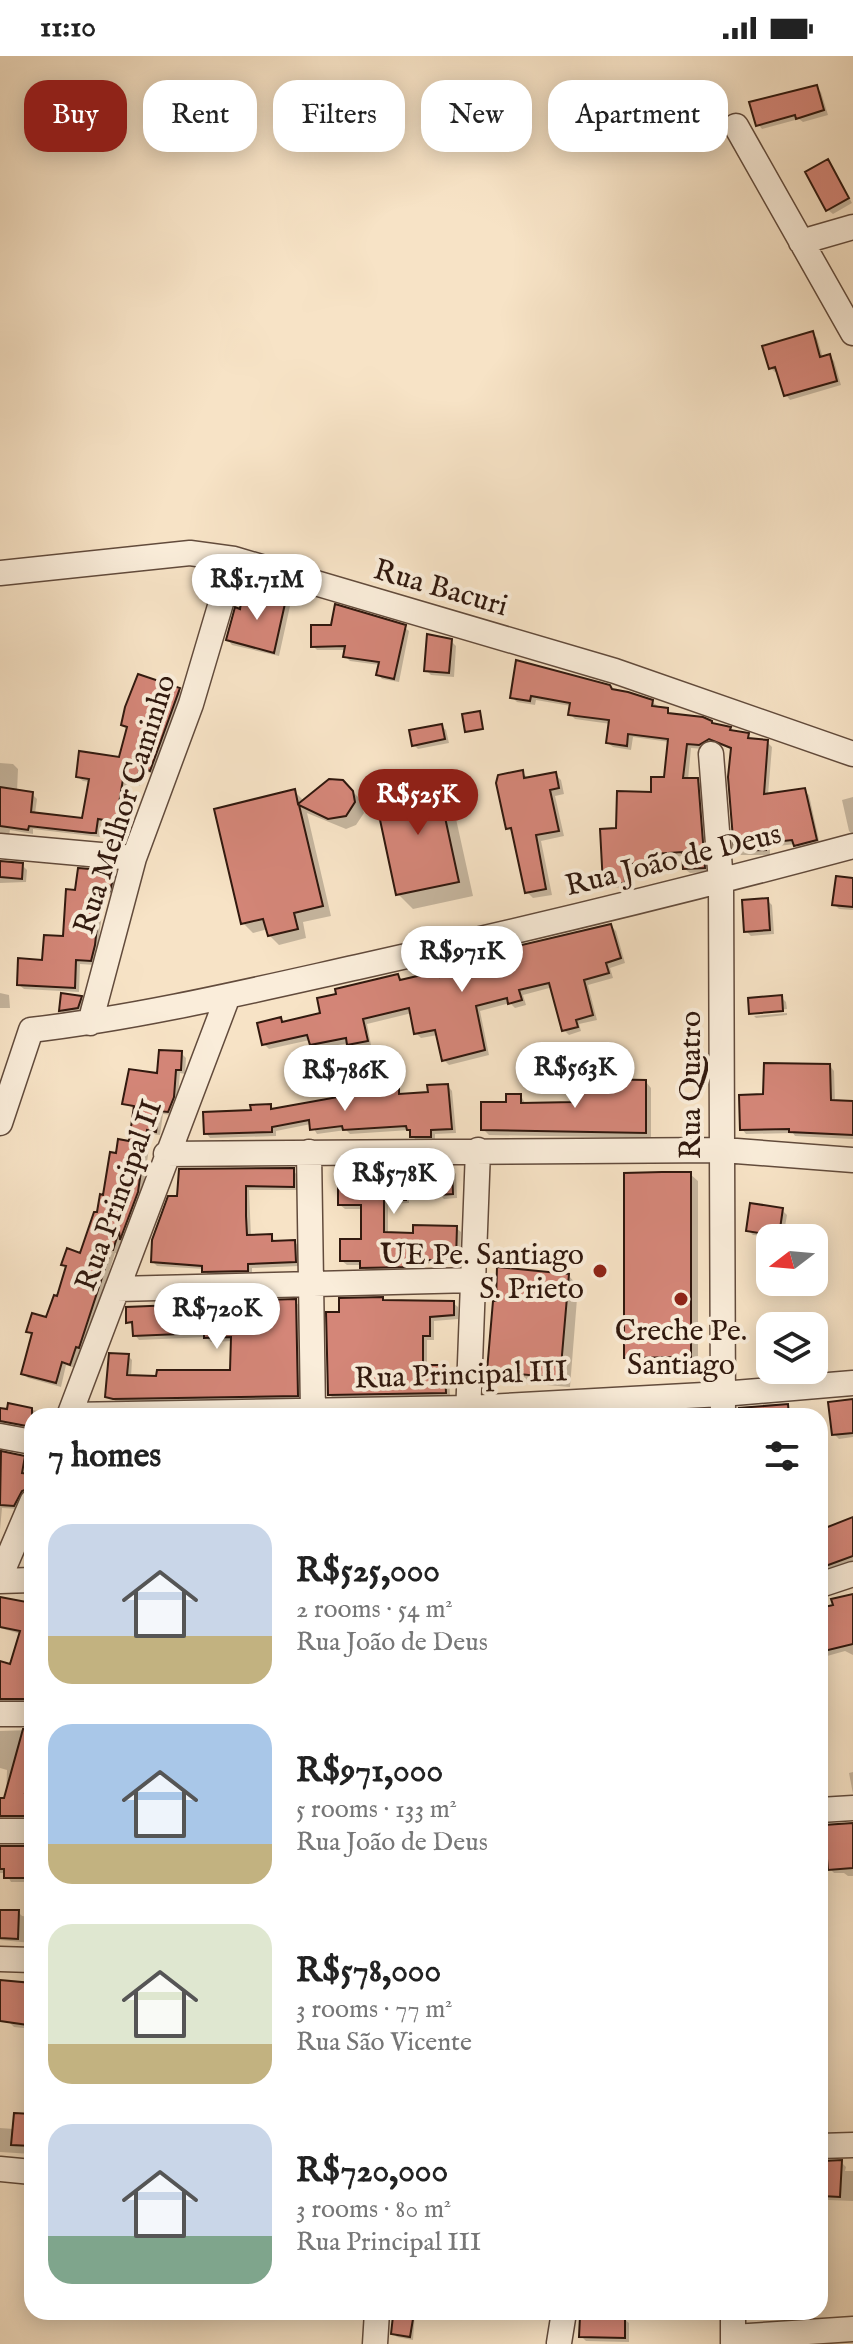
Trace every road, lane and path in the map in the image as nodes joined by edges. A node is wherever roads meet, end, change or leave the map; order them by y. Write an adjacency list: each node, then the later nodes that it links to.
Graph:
1 (736, 126): 3 (street)
2 (853, 227): 3 (street)
3 (801, 242): 4 (street)
4 (853, 333)
5 (234, 559): 6 (street, Rua Bacuri); 8 (street, Rua Bacuri); 11 (street, Rua Melhor Caminho)
6 (0, 573)
7 (711, 754): 12 (street, Rua Quatro)
8 (853, 754)
9 (0, 846): 11 (street)
10 (853, 846): 12 (street, Rua João de Deus)
11 (134, 858): 14 (street, Rua Melhor Caminho)
12 (721, 882): 13 (street, Rua João de Deus); 17 (street, Rua Quatro)
13 (228, 996): 14 (street, Rua João de Deus); 19 (street, Rua Principal II)
14 (90, 1023): 15 (street, Rua João de Deus)
15 (0, 1123)
16 (478, 1150): 17 (street); 18 (street); 21 (street)
17 (723, 1150): 20 (street); 25 (street, Rua Quatro)
18 (309, 1152): 19 (street); 22 (street)
19 (166, 1154): 23 (street, Rua Principal II)
20 (853, 1160)
21 (473, 1280): 22 (street); 28 (street)
22 (311, 1284): 23 (street); 27 (street)
23 (117, 1289): 26 (street, Rua Principal II)
24 (853, 1383): 25 (street, Rua Principal III)
25 (722, 1405): 29 (street, Rua Principal III)
26 (73, 1408)
27 (313, 1408)
28 (468, 1408)
29 (613, 1408)
30 (0, 1436): 31 (street)
31 (24, 1440)
32 (24, 1521): 34 (street)
33 (853, 1574): 36 (street)
34 (0, 1579): 35 (street)
35 (24, 1580)
36 (828, 1582)
37 (0, 1714): 38 (street)
38 (24, 1714)
39 (853, 1808): 40 (street)
40 (828, 1810)
41 (0, 1831): 42 (street)
42 (24, 1831)
43 (0, 1959): 44 (street)
44 (24, 1960)
45 (853, 2145): 46 (street)
46 (828, 2146)
47 (0, 2169): 48 (street)
48 (24, 2171)
49 (376, 2320): 54 (street)
50 (563, 2320): 53 (street)
51 (853, 2329): 52 (street)
52 (733, 2340)
53 (559, 2343)
54 (375, 2344)

